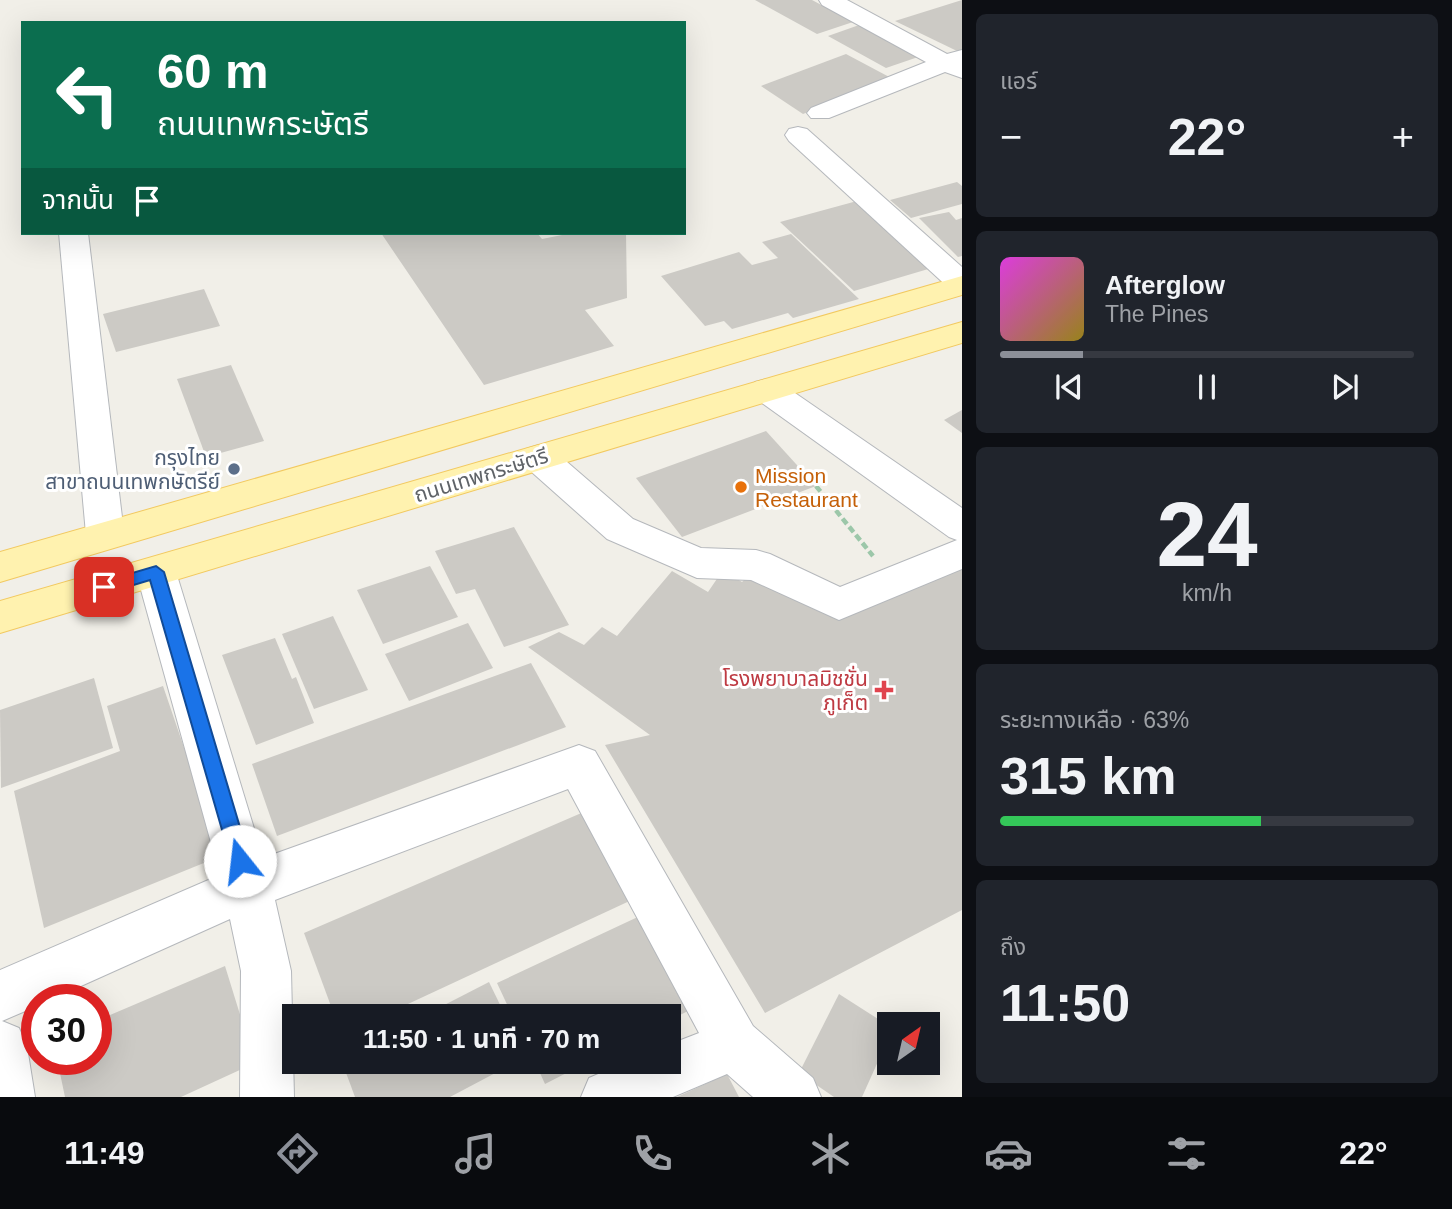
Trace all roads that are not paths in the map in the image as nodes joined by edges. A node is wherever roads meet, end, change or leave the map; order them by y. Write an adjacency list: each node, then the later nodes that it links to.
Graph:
1 (831, 0): 2 (street)
2 (957, 64): 3 (street)
3 (820, 113)
4 (798, 135): 6 (street)
5 (73, 235): 11 (street)
6 (962, 284): 11 (main road)
7 (962, 332): 8 (main road, ถนนเทพกระษัตรี)
8 (767, 390): 9 (main road, ถนนเทพกระษัตรี); 10 (street)
9 (539, 458): 12 (street); 14 (main road, ถนนเทพกระษัตรี)
10 (962, 527)
11 (105, 534): 13 (main road)
12 (962, 553)
13 (0, 568)
14 (156, 572): 15 (main road, ถนนเทพกระษัตรี); 16 (street)
15 (0, 617)
16 (248, 887): 17 (street); 18 (street); 21 (street)
17 (0, 996)
18 (734, 1045): 22 (street); 23 (street)
19 (0, 1047): 20 (street)
20 (8, 1097)
21 (267, 1097)
22 (608, 1097)
23 (794, 1097)

